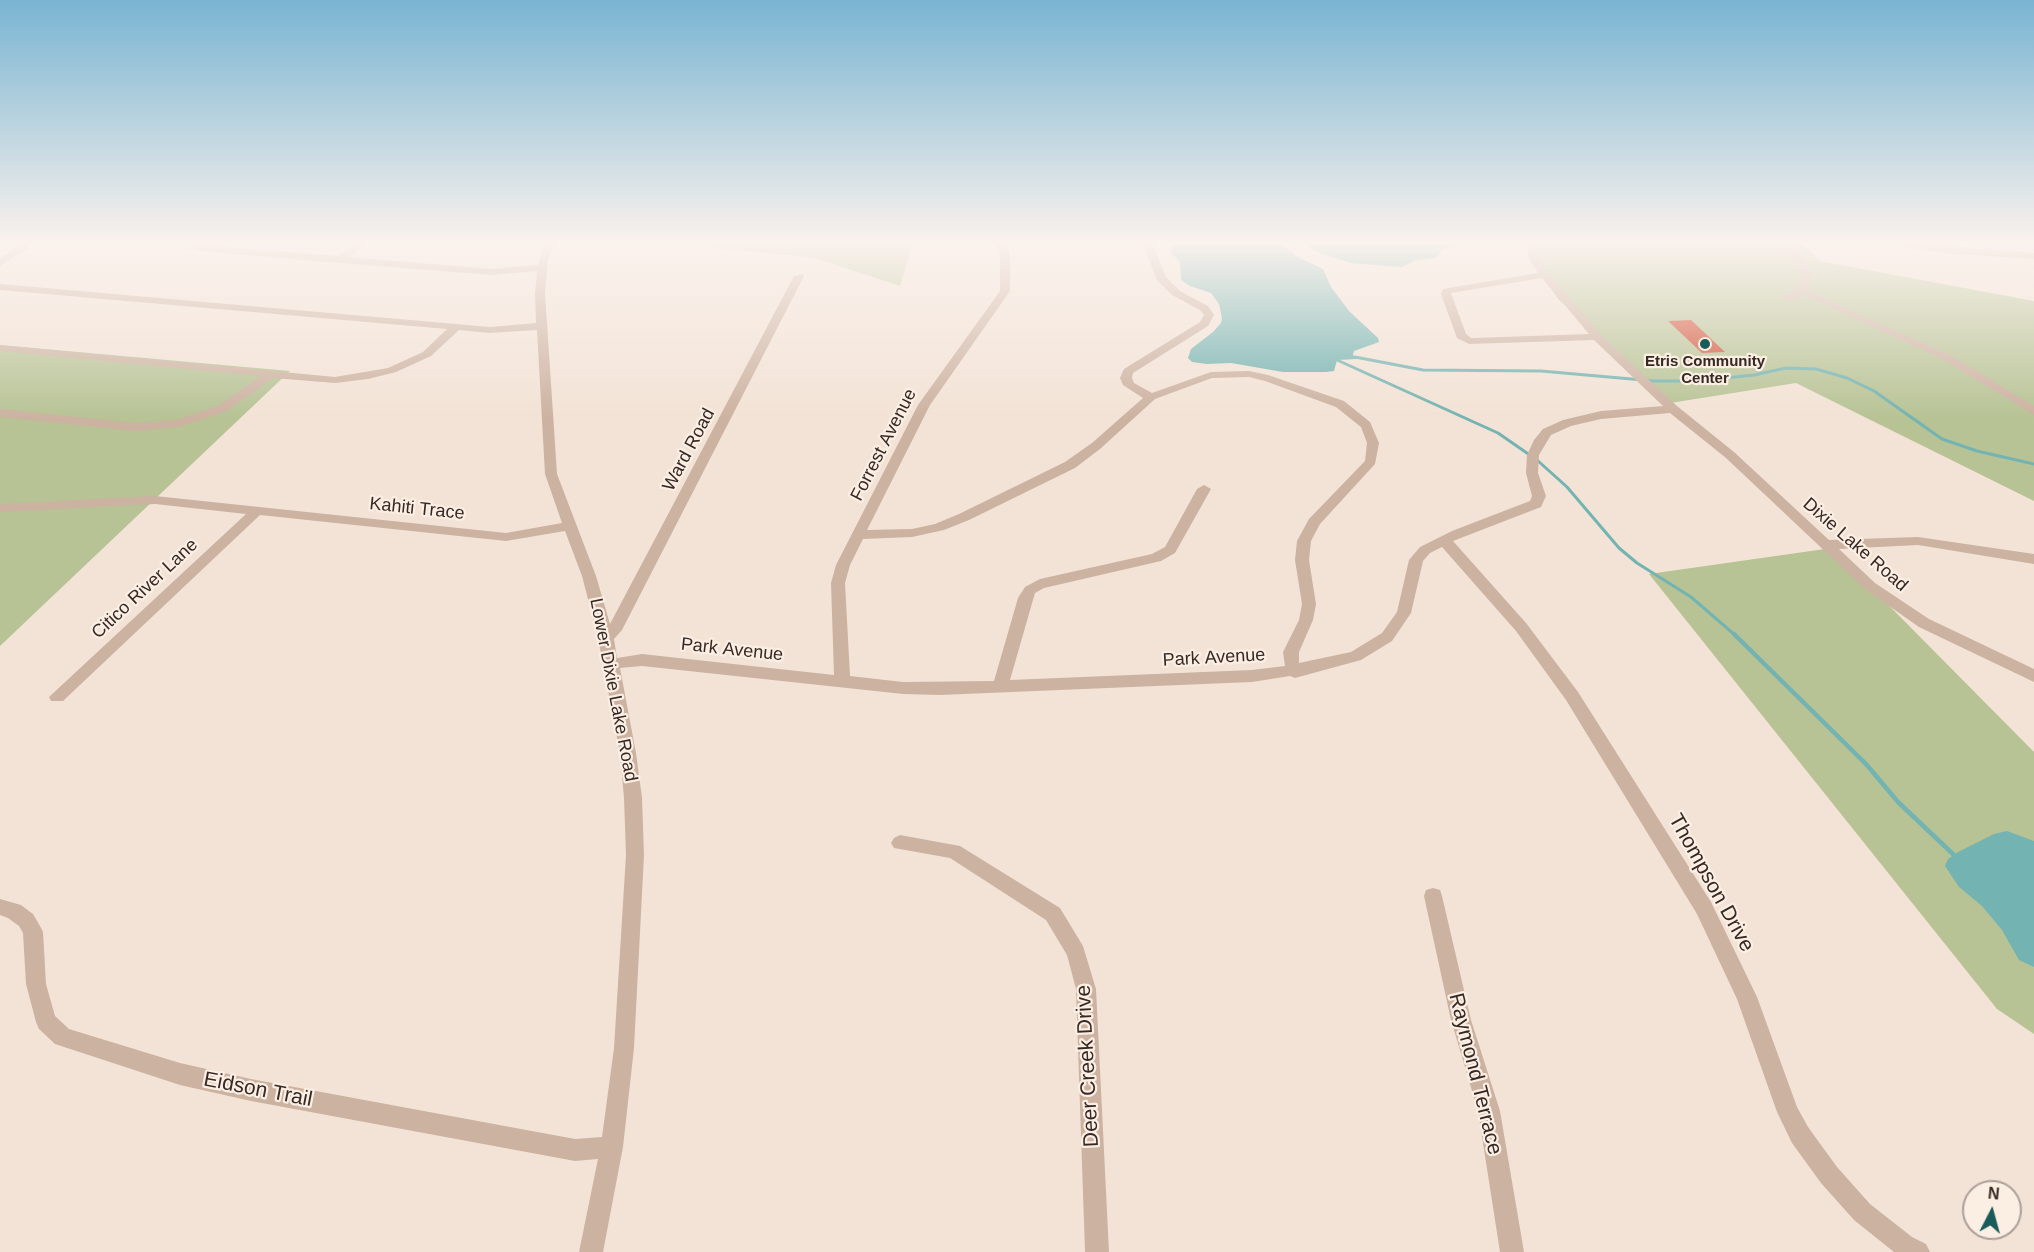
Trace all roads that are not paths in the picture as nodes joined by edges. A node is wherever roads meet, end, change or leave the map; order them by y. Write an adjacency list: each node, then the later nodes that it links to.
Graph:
1 (172, 301): 10 (street)
2 (541, 301): 9 (street, Lower Dixie Lake Road)
3 (786, 301): 26 (street, Ward Road)
4 (999, 301): 22 (street, Forrest Avenue)
5 (1192, 301): 14 (street)
6 (1449, 301): 11 (street)
7 (1567, 301): 11 (street, Dixie Lake Road)
8 (1821, 301): 16 (street)
9 (542, 326): 10 (street); 21 (street, Lower Dixie Lake Road)
10 (456, 327): 13 (street)
11 (1597, 337): 15 (street, Dixie Lake Road)
12 (0, 348): 13 (street)
13 (271, 374): 17 (street)
14 (1151, 398): 22 (street); 28 (street)
15 (1673, 409): 23 (street, Park Avenue); 24 (street, Dixie Lake Road)
16 (2034, 411)
17 (0, 413)
18 (1204, 489): 31 (street)
19 (0, 508): 20 (street, Kahiti Trace)
20 (258, 510): 21 (street, Kahiti Trace); 32 (street, Citico River Lane)
21 (570, 526): 26 (street, Lower Dixie Lake Road)
22 (858, 535): 30 (street, Forrest Avenue)
23 (1443, 540): 28 (street, Park Avenue); 40 (street, Thompson Drive)
24 (1824, 545): 25 (street); 29 (street, Dixie Lake Road)
25 (2034, 559)
26 (606, 639): 27 (street, Lower Dixie Lake Road)
27 (611, 664): 30 (street, Park Avenue); 36 (street, Lower Dixie Lake Road)
28 (1295, 672): 31 (street, Park Avenue)
29 (2034, 676)
30 (842, 682): 31 (street, Park Avenue)
31 (1000, 687)
32 (57, 697)
33 (900, 843): 38 (street, Deer Creek Drive)
34 (1433, 896): 39 (street, Raymond Terrace)
35 (0, 908): 36 (street, Eidson Trail)
36 (612, 1147): 37 (street, Lower Dixie Lake Road)
37 (591, 1252)
38 (1097, 1252)
39 (1512, 1252)
40 (1918, 1252)

